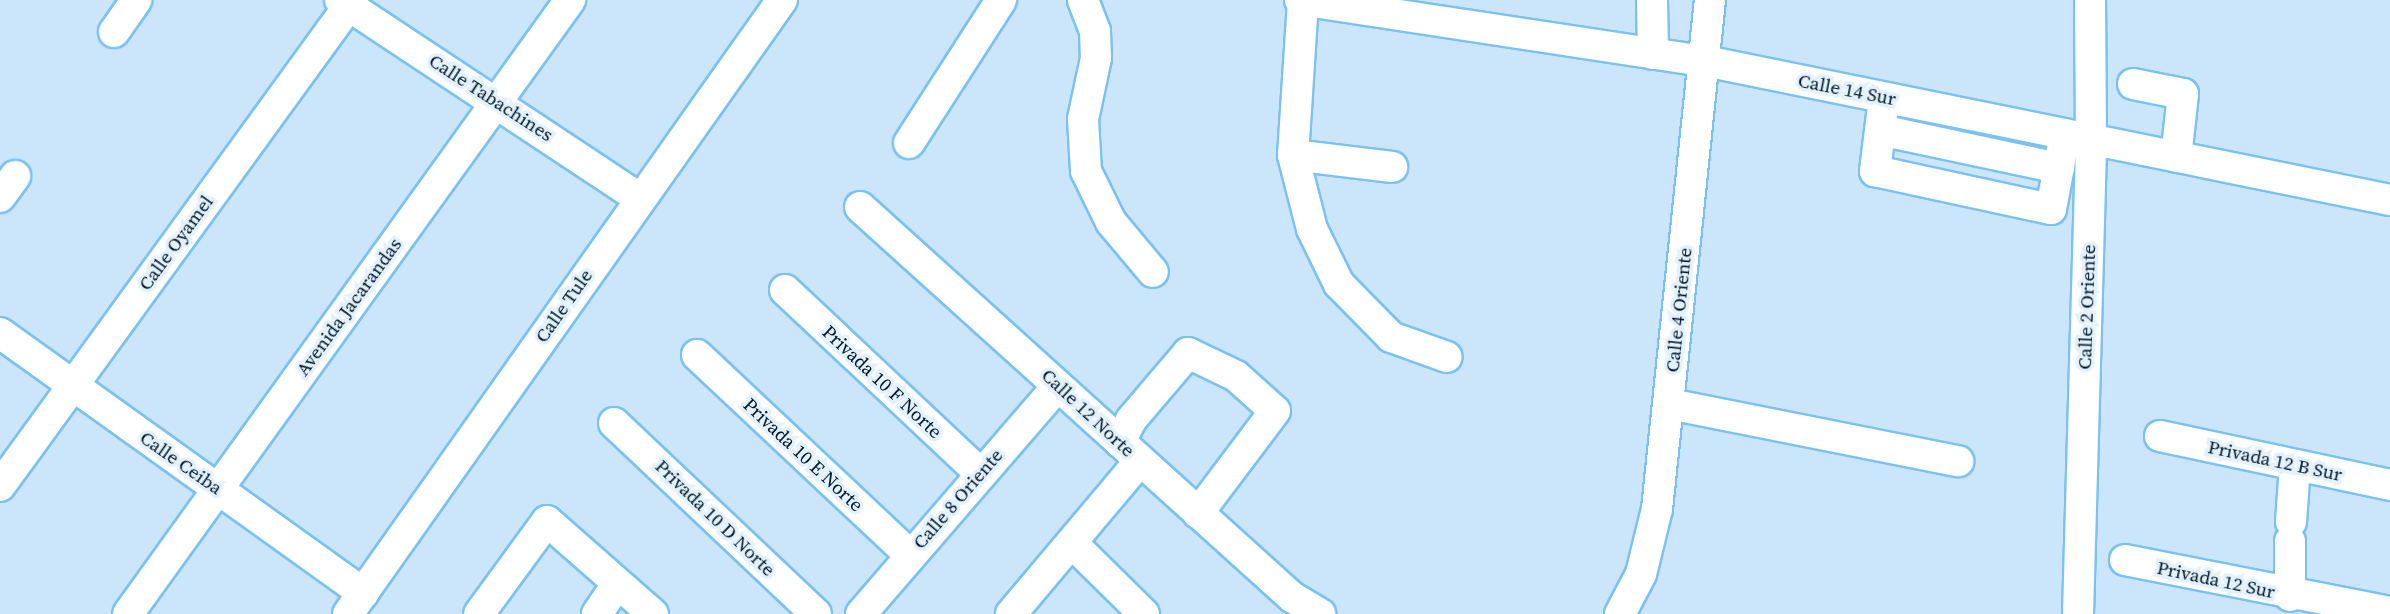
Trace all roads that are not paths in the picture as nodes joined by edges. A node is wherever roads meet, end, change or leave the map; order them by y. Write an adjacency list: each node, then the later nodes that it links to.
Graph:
1 (136, 0): 11 (street)
2 (570, 0): 16 (street, Avenida Jacarandas)
3 (782, 0): 24 (street, Calle Tule)
4 (1001, 0): 19 (street)
5 (1083, 0): 27 (street)
6 (1301, 0): 12 (street, Calle 14 Sur); 20 (street)
7 (1652, 0): 12 (street)
8 (1710, 0): 13 (street, Calle 4 Oriente)
9 (2090, 0): 18 (street, Calle 2 Oriente)
10 (348, 2): 16 (street, Calle Tabachines); 32 (street, Calle Oyamel)
11 (114, 32)
12 (1653, 54): 13 (street, Calle 14 Sur)
13 (1705, 61): 15 (street, Calle 14 Sur); 34 (street, Calle 4 Oriente)
14 (2133, 84): 21 (street)
15 (1884, 98): 17 (street); 18 (street, Calle 14 Sur)
16 (498, 101): 24 (street, Calle Tabachines); 43 (street, Avenida Jacarandas)
17 (1880, 130): 23 (street); 23 (street)
18 (2078, 137): 21 (street, Calle 14 Sur); 23 (street); 62 (street, Calle 2 Oriente)
19 (909, 144)
20 (1293, 155): 22 (street); 31 (street)
21 (2176, 157): 25 (street, Calle 14 Sur)
22 (1392, 167)
23 (2059, 167)
24 (639, 198): 50 (street, Calle Tule)
25 (2390, 200)
26 (860, 207): 33 (street, Calle 12 Norte)
27 (1153, 272)
28 (785, 290): 40 (street, Privada 10 F Norte)
29 (0, 333): 32 (street, Calle Ceiba)
30 (697, 355): 46 (street, Privada 10 E Norte)
31 (1447, 357)
32 (71, 386): 42 (street, Calle Oyamel); 43 (street, Calle Ceiba)
33 (1058, 386): 37 (street, Calle 12 Norte); 40 (street, Calle 8 Oriente)
34 (1669, 404): 38 (street); 61 (street, Calle 4 Oriente)
35 (614, 423): 56 (street, Privada 10 D Norte)
36 (2160, 436): 39 (street, Privada 12 B Sur)
37 (1130, 451): 44 (street, Calle 12 Norte); 44 (street); 45 (street)
38 (1958, 461)
39 (2295, 465): 41 (street, Privada 12 B Sur); 49 (street)
40 (980, 473): 46 (street, Calle 8 Oriente)
41 (2390, 485)
42 (0, 486)
43 (217, 488): 50 (street, Calle Ceiba); 52 (street, Avenida Jacarandas)
44 (1198, 513): 60 (street, Calle 12 Norte)
45 (1072, 543): 58 (street); 59 (street)
46 (910, 555): 57 (street, Calle 8 Oriente)
47 (2125, 560): 49 (street, Privada 12 Sur)
48 (617, 584): 53 (street); 54 (street); 55 (street)
49 (2290, 596): 51 (street, Privada 12 Sur)
50 (356, 603)
51 (2390, 612)
52 (128, 614)
53 (479, 614)
54 (597, 614)
55 (653, 614)
56 (816, 614)
57 (860, 614)
58 (1011, 614)
59 (1144, 614)
60 (1320, 614)
61 (1620, 614)
62 (2078, 614)

